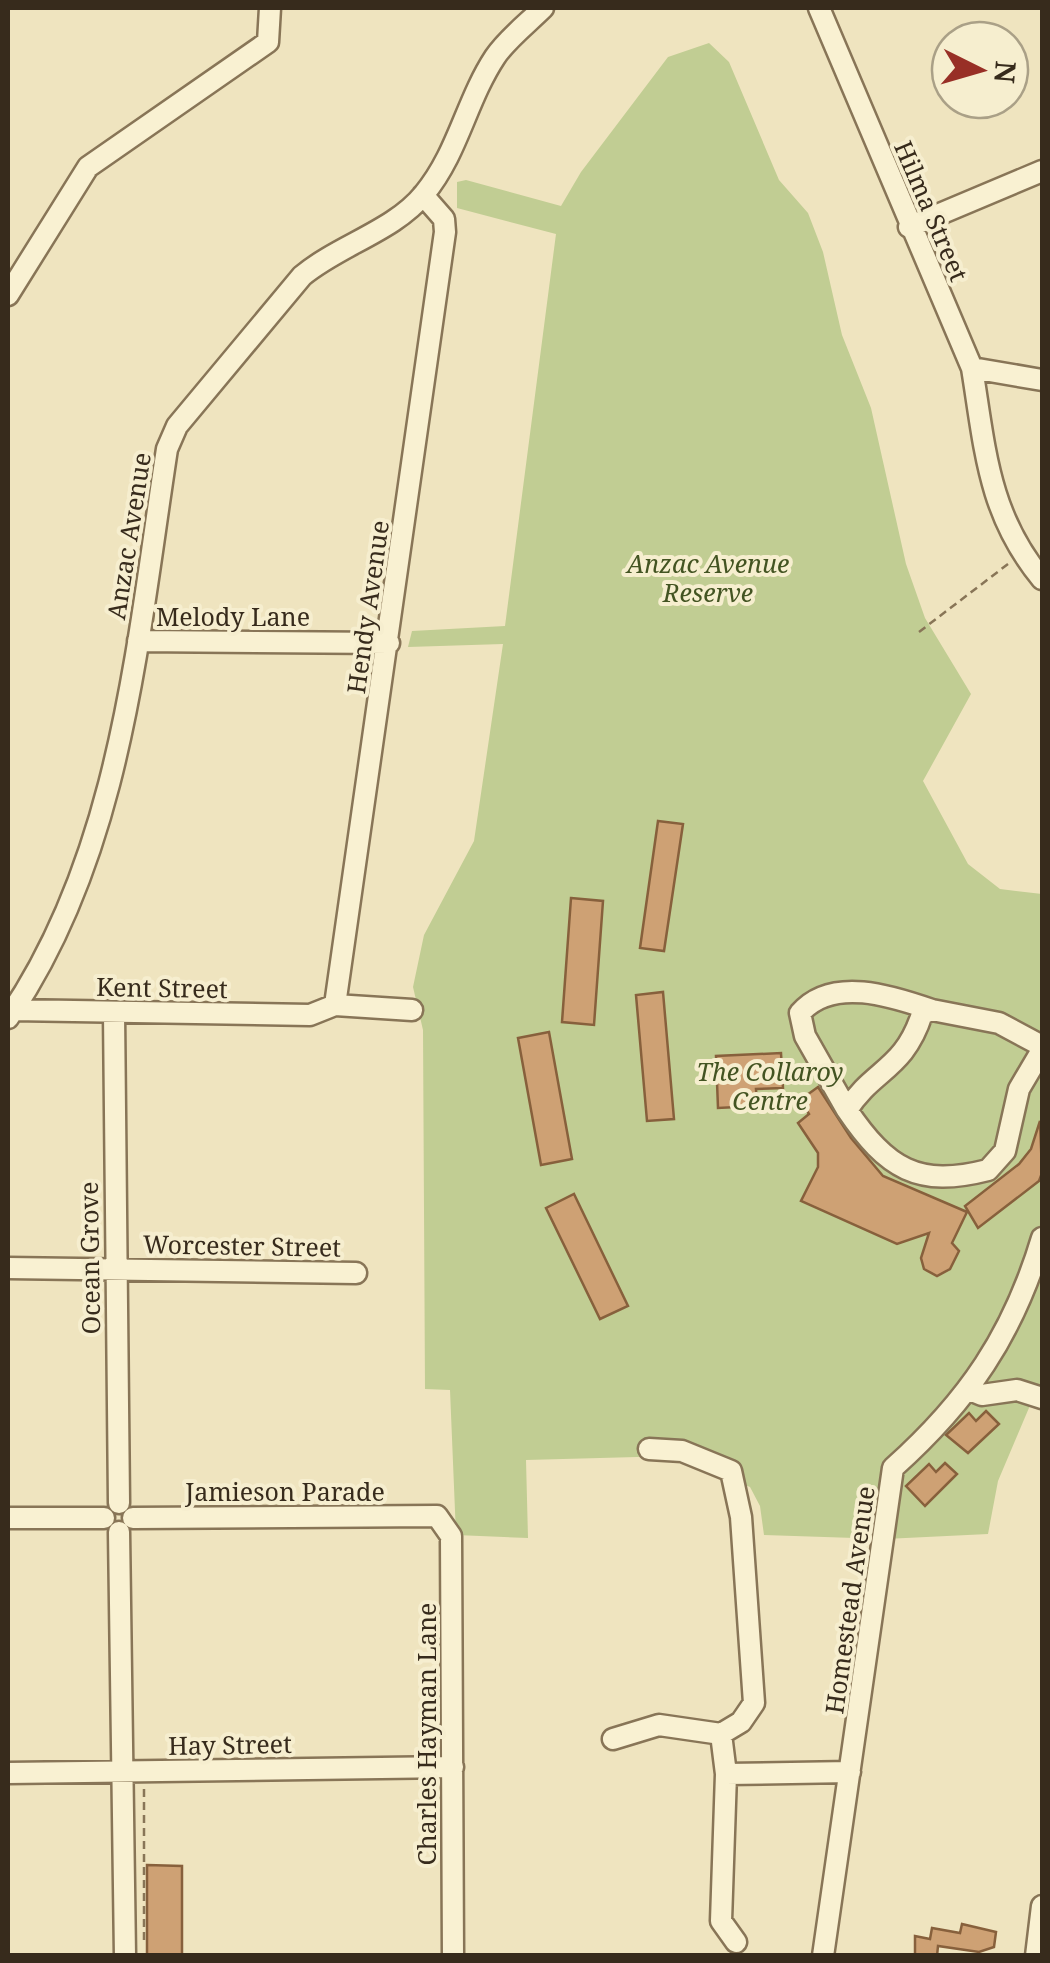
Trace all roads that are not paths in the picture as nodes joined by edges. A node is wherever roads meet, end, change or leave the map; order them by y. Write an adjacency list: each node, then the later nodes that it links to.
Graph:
1 (270, 8): 7 (street)
2 (544, 8): 5 (street, Anzac Avenue)
3 (819, 8): 6 (street, Hilma Street)
4 (1042, 171): 6 (street)
5 (423, 196): 11 (street, Anzac Avenue); 12 (street, Hendy Avenue)
6 (910, 227): 8 (street, Hilma Street)
7 (8, 294)
8 (972, 368): 9 (street); 10 (street, Hilma Street)
9 (1042, 380)
10 (1042, 579)
11 (138, 641): 12 (street, Melody Lane); 16 (street, Anzac Avenue)
12 (389, 643): 13 (street, Hendy Avenue)
13 (335, 1005): 14 (street); 17 (street, Kent Street)
14 (412, 1010)
15 (932, 1010): 18 (street); 19 (street); 19 (street)
16 (10, 1014): 17 (street, Kent Street)
17 (114, 1014): 22 (street, Ocean Grove)
18 (1042, 1048): 19 (street)
19 (848, 1110)
20 (1042, 1238): 24 (street, Homestead Avenue)
21 (8, 1268): 22 (street, Worcester Street)
22 (114, 1270): 23 (street, Worcester Street); 29 (street, Ocean Grove)
23 (356, 1273)
24 (970, 1390): 25 (street); 34 (street, Homestead Avenue)
25 (1042, 1398)
26 (648, 1449): 30 (street)
27 (437, 1516): 29 (street, Jamieson Parade); 32 (street, Charles Hayman Lane)
28 (8, 1518): 29 (street, Jamieson Parade)
29 (119, 1518): 33 (street, Ocean Grove)
30 (721, 1734): 31 (street); 36 (street)
31 (612, 1739)
32 (452, 1766): 33 (street, Hay Street); 40 (street, Charles Hayman Lane)
33 (124, 1772): 35 (street, Hay Street); 39 (street, Ocean Grove)
34 (850, 1772): 36 (street); 41 (street, Homestead Avenue)
35 (8, 1773)
36 (726, 1774): 38 (street)
37 (1042, 1906): 42 (street)
38 (736, 1942)
39 (125, 1956)
40 (453, 1956)
41 (823, 1956)
42 (1036, 1956)

